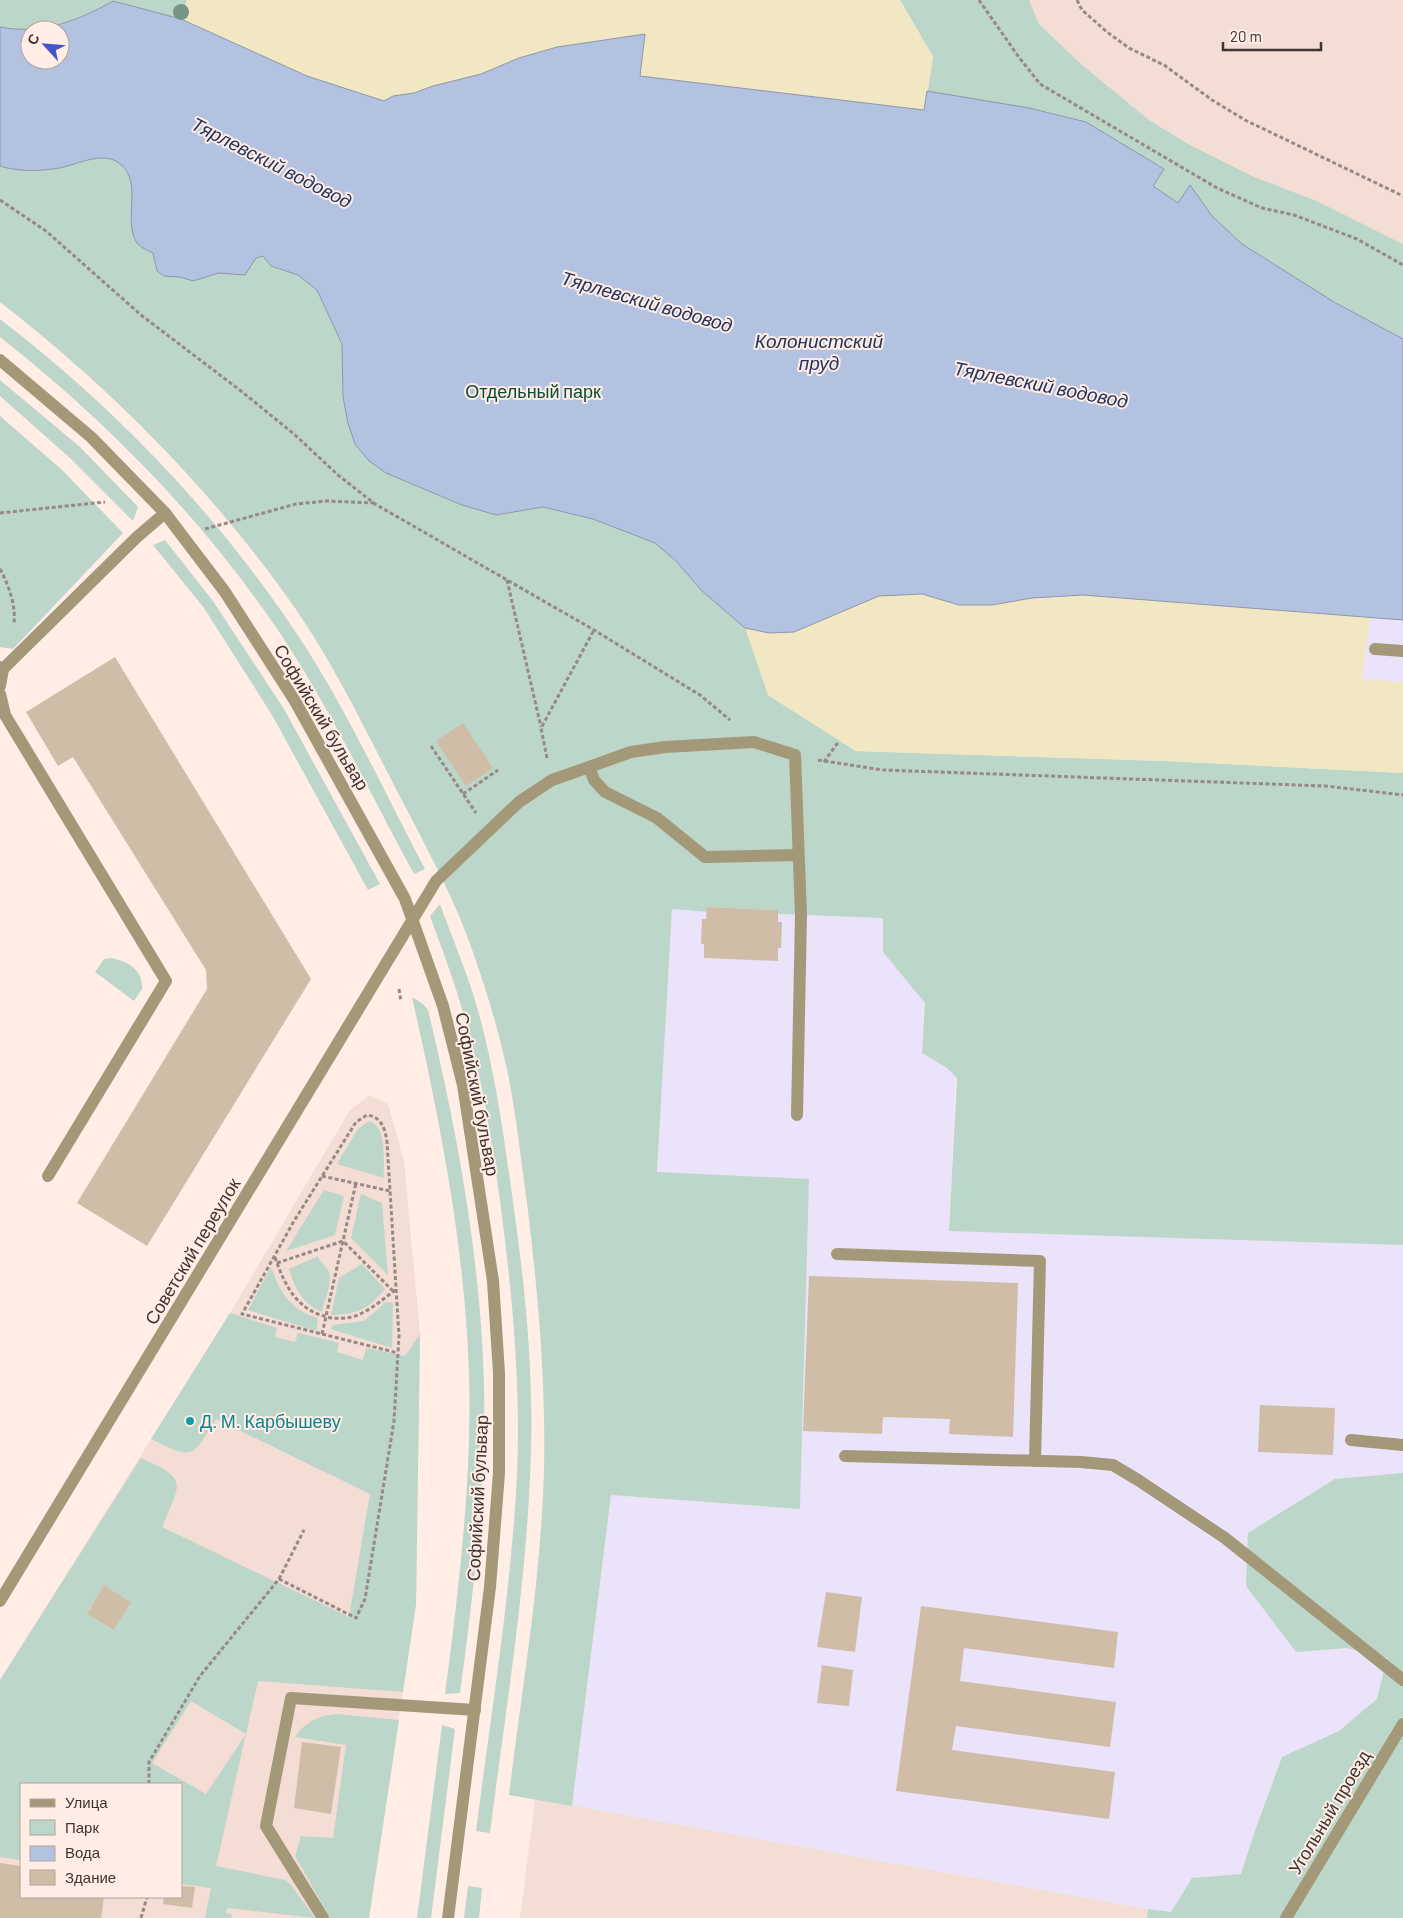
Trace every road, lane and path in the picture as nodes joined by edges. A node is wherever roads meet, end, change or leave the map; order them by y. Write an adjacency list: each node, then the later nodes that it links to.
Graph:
1 (979, 0): 5 (path)
2 (1077, 0): 3 (path)
3 (1403, 196)
4 (0, 200): 8 (path)
5 (1403, 265)
6 (0, 360): 10 (street, Софийский бульвар)
7 (106, 502): 9 (path)
8 (375, 504): 11 (path); 13 (path)
9 (0, 513)
10 (165, 513): 17 (street); 34 (street, Софийский бульвар)
11 (224, 522)
12 (0, 569): 17 (path)
13 (506, 579): 14 (path); 21 (path)
14 (594, 630): 21 (path); 23 (path)
15 (1375, 649): 16 (street)
16 (1403, 651)
17 (16, 657): 18 (street)
18 (2, 668): 19 (street)
19 (0, 686)
20 (0, 694): 36 (street)
21 (541, 728): 29 (path)
22 (839, 741): 26 (path)
23 (754, 742): 25 (street); 27 (street, Советский переулок)
24 (431, 746): 30 (path)
25 (795, 755): 26 (path); 33 (street)
26 (824, 762): 31 (path)
27 (588, 767): 29 (street, Советский переулок); 33 (street)
28 (498, 770): 30 (path)
29 (552, 780): 32 (street, Советский переулок)
30 (463, 794): 32 (path)
31 (1403, 795)
32 (487, 831): 34 (street, Советский переулок)
33 (798, 855): 35 (street)
34 (412, 919): 54 (street, Советский переулок); 56 (street, Софийский бульвар)
35 (797, 1115)
36 (48, 1176)
37 (322, 1176): 38 (path); 39 (path); 42 (path)
38 (356, 1183): 39 (path); 40 (path)
39 (390, 1192): 44 (path)
40 (343, 1241): 43 (path); 44 (path); 45 (path)
41 (837, 1254): 51 (street)
42 (274, 1256): 43 (path); 46 (path)
43 (277, 1263): 45 (path)
44 (395, 1290): 45 (path); 47 (path)
45 (326, 1317): 46 (path)
46 (322, 1334): 47 (path)
47 (398, 1353): 53 (path)
48 (1351, 1440): 49 (street)
49 (1403, 1445)
50 (844, 1456): 51 (street)
51 (1035, 1461): 55 (street)
52 (304, 1530): 53 (path)
53 (278, 1579): 58 (path)
54 (0, 1600)
55 (1403, 1680)
56 (475, 1710): 61 (street); 62 (street, Софийский бульвар)
57 (1403, 1724): 63 (street, Угольный проезд)
58 (149, 1783)
59 (147, 1898): 60 (path)
60 (141, 1918)
61 (323, 1918)
62 (448, 1918)
63 (1286, 1918)

